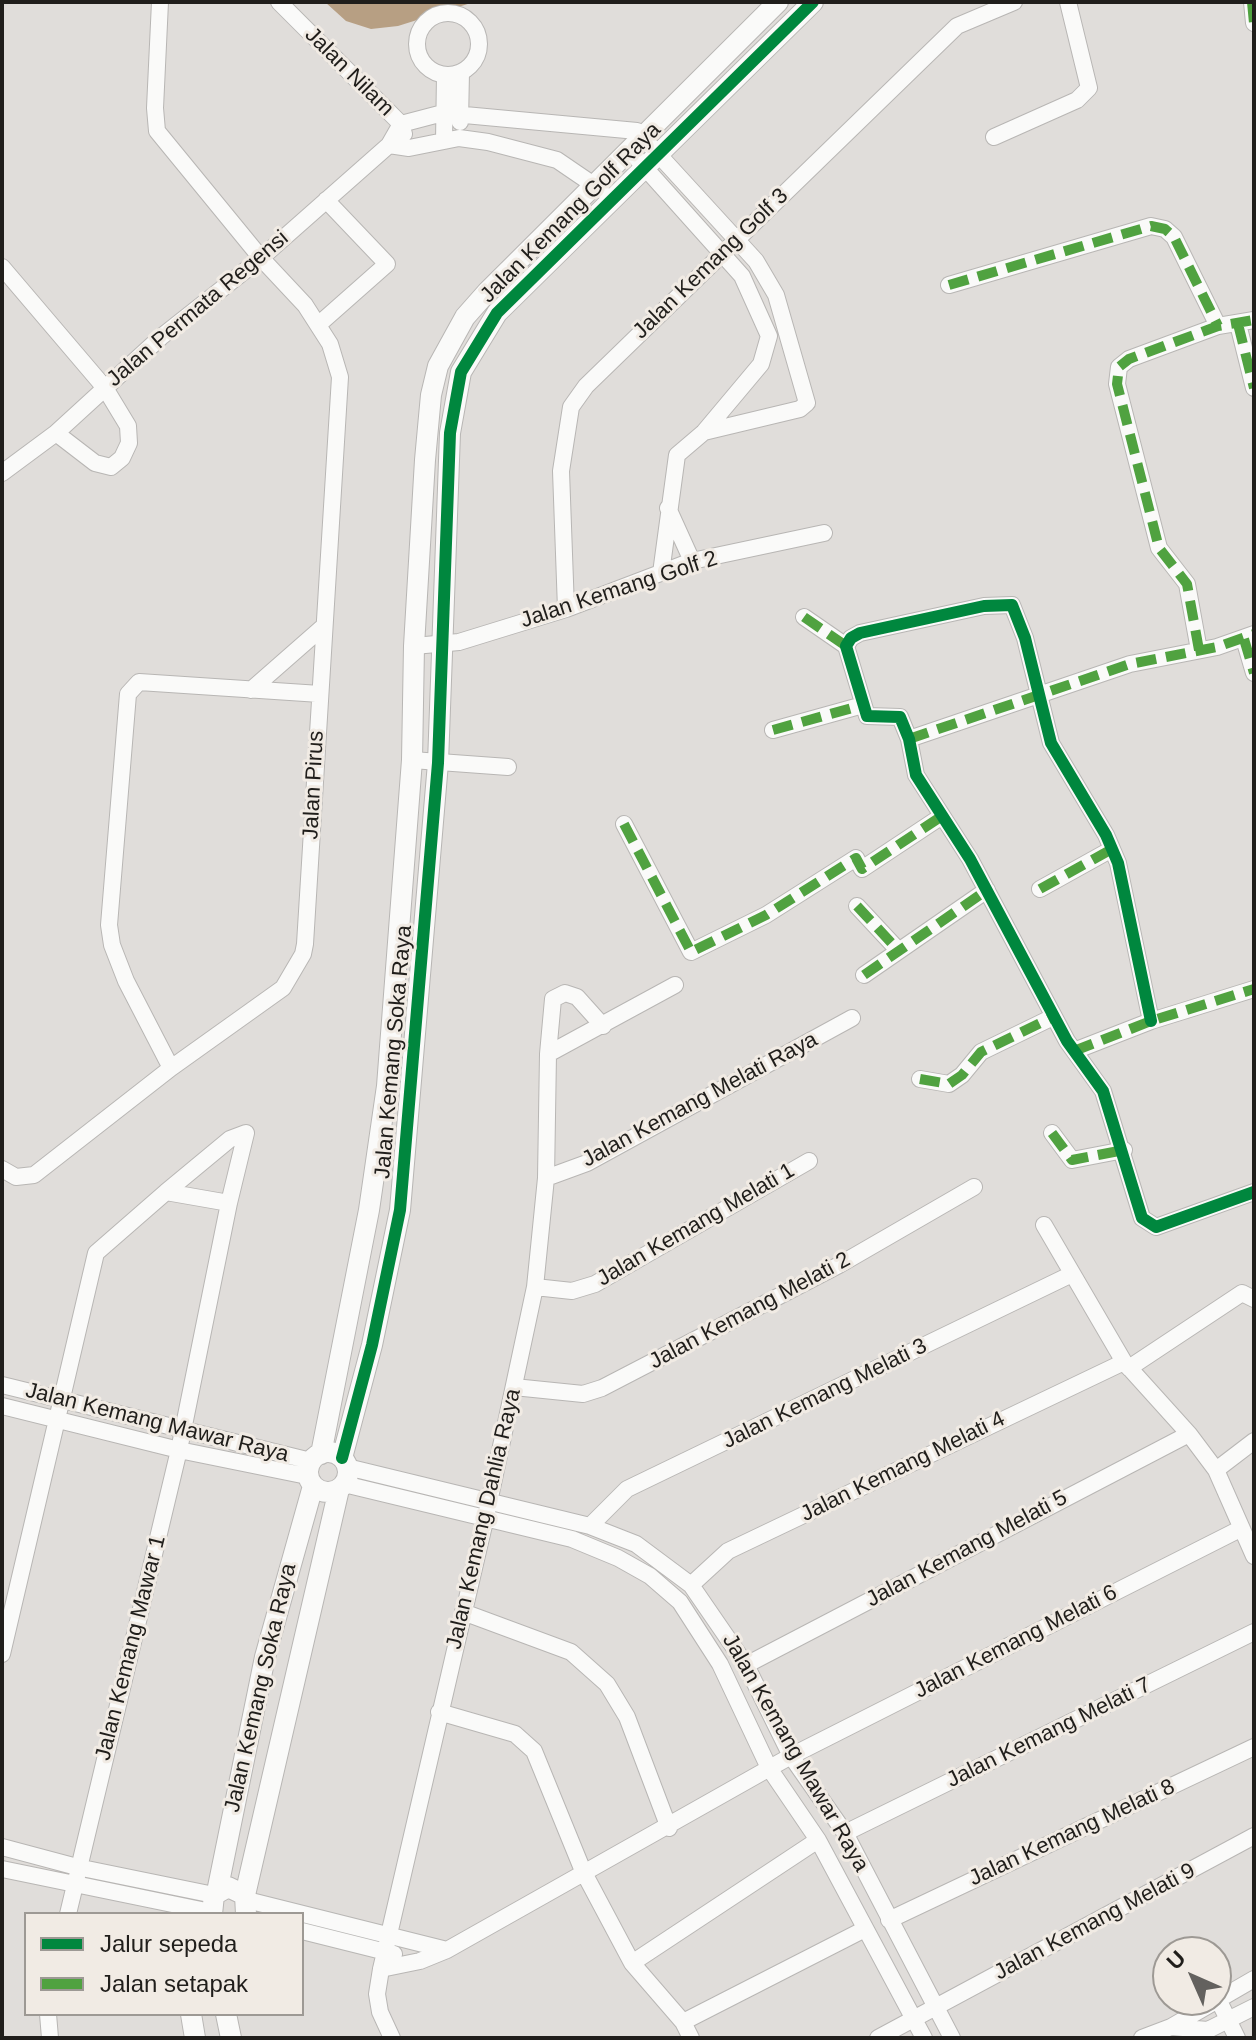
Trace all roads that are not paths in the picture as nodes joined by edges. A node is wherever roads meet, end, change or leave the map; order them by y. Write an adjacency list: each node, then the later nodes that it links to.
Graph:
1 (160, 2): 26 (street, Jalan Pirus)
2 (279, 2): 12 (street, Jalan Nilam)
3 (778, 2): 15 (street, Jalan Kemang Golf Raya)
4 (813, 2): 18 (street, Jalan Kemang Golf Raya)
5 (1014, 2): 23 (street, Jalan Kemang Golf 3)
6 (1068, 2): 13 (street)
7 (1252, 2): 9 (street)
8 (446, 8): 10 (street); 10 (street)
9 (1254, 23)
10 (453, 73): 11 (street)
11 (452, 114): 12 (street); 14 (street); 15 (street)
12 (401, 124): 16 (street, Jalan Permata Regensi); 17 (street, Jalan Nilam)
13 (994, 137)
14 (451, 140): 17 (street); 20 (street)
15 (637, 143): 18 (street); 19 (street); 20 (street, Jalan Kemang Golf Raya)
16 (389, 145): 17 (street); 22 (street, Jalan Permata Regensi)
17 (409, 148)
18 (658, 152): 19 (street, Jalan Kemang Golf Raya); 23 (street)
19 (644, 168): 21 (street, Jalan Kemang Golf Raya); 25 (street)
20 (595, 184): 21 (street); 24 (street, Jalan Kemang Golf Raya)
21 (612, 199): 28 (street, Jalan Kemang Golf Raya)
22 (326, 200): 26 (street, Jalan Permata Regensi); 31 (street)
23 (738, 239): 25 (street, Jalan Kemang Golf 3); 33 (street)
24 (528, 251): 28 (street); 49 (street, Jalan Kemang Golf Raya)
25 (723, 253): 34 (street); 44 (street, Jalan Kemang Golf 3)
26 (261, 258): 31 (street, Jalan Pirus); 35 (street, Jalan Permata Regensi)
27 (2, 267): 35 (street)
28 (543, 268): 48 (street, Jalan Kemang Golf Raya)
29 (949, 285): 32 (street)
30 (1246, 322): 32 (street); 36 (street)
31 (318, 325): 46 (street, Jalan Pirus)
32 (1218, 326): 51 (street)
33 (791, 345): 34 (street); 37 (street)
34 (767, 350): 37 (street)
35 (105, 388): 38 (street, Jalan Permata Regensi); 38 (street)
36 (1254, 388)
37 (704, 432): 40 (street)
38 (56, 433): 39 (street, Jalan Permata Regensi)
39 (6, 466)
40 (667, 507): 42 (street); 43 (street)
41 (824, 533): 42 (street, Jalan Kemang Golf 2)
42 (692, 561): 43 (street, Jalan Kemang Golf 2)
43 (661, 573): 44 (street, Jalan Kemang Golf 2)
44 (566, 609): 48 (street, Jalan Kemang Golf 2)
45 (804, 617): 50 (street)
46 (324, 626): 53 (street); 54 (street, Jalan Pirus)
47 (1249, 637): 51 (street); 52 (street)
48 (443, 644): 49 (street, Jalan Kemang Golf 2); 60 (street, Jalan Kemang Soka Raya)
49 (414, 646): 59 (street, Jalan Kemang Soka Raya)
50 (846, 646): 55 (street); 56 (street)
51 (1199, 650): 55 (street)
52 (1254, 673)
53 (251, 690): 54 (street); 78 (street)
54 (320, 694): 78 (street, Jalan Pirus)
55 (1039, 698): 58 (street); 64 (street)
56 (863, 705): 57 (street); 58 (street)
57 (773, 730)
58 (909, 739): 62 (street)
59 (412, 760): 60 (street); 103 (street, Jalan Kemang Soka Raya)
60 (438, 763): 61 (street); 105 (street, Jalan Kemang Soka Raya)
61 (508, 767)
62 (942, 816): 63 (street); 66 (street)
63 (624, 824)
64 (1112, 849): 65 (street); 74 (street)
65 (1040, 889)
66 (987, 890): 68 (street); 72 (street)
67 (857, 906): 68 (street)
68 (899, 951): 69 (street)
69 (864, 975)
70 (675, 985): 75 (street)
71 (1254, 989): 74 (street)
72 (1053, 1017): 76 (street); 79 (street)
73 (852, 1018): 84 (street, Jalan Kemang Melati Raya)
74 (1151, 1021): 76 (street)
75 (603, 1026): 77 (street); 77 (street, Jalan Kemang Dahlia Raya)
76 (1074, 1051): 81 (street)
77 (548, 1054): 84 (street, Jalan Kemang Dahlia Raya)
78 (171, 1068): 83 (street, Jalan Pirus)
79 (920, 1079)
80 (1052, 1133): 81 (street)
81 (1124, 1150): 87 (street)
82 (809, 1161): 91 (street, Jalan Kemang Melati 1)
83 (2, 1169)
84 (546, 1178): 91 (street, Jalan Kemang Dahlia Raya)
85 (974, 1187): 95 (street, Jalan Kemang Melati 2)
86 (166, 1192): 88 (street); 88 (street, Jalan Kemang Mawar 1); 96 (street)
87 (1254, 1192)
88 (229, 1203): 99 (street, Jalan Kemang Mawar 1)
89 (1044, 1225): 90 (street)
90 (1070, 1275): 93 (street); 108 (street, Jalan Kemang Melati 3)
91 (535, 1287): 95 (street, Jalan Kemang Dahlia Raya)
92 (1254, 1299): 93 (street, Jalan Kemang Melati 4)
93 (1126, 1365): 100 (street); 111 (street, Jalan Kemang Melati 4)
94 (2, 1385): 96 (street, Jalan Kemang Mawar Raya)
95 (514, 1387): 106 (street, Jalan Kemang Dahlia Raya)
96 (62, 1398): 98 (street); 99 (street, Jalan Kemang Mawar Raya)
97 (2, 1406): 98 (street, Jalan Kemang Mawar Raya)
98 (57, 1419): 102 (street, Jalan Kemang Mawar Raya); 114 (street)
99 (183, 1429): 102 (street, Jalan Kemang Mawar 1); 103 (street, Jalan Kemang Mawar Raya)
100 (1189, 1434): 104 (street); 115 (street, Jalan Kemang Melati 5)
101 (1254, 1441): 104 (street)
102 (179, 1450): 103 (street, Jalan Kemang Mawar Raya); 125 (street, Jalan Kemang Mawar 1)
103 (313, 1469): 105 (street); 105 (street); 129 (street, Jalan Kemang Soka Raya)
104 (1216, 1470): 109 (street)
105 (343, 1475): 106 (street, Jalan Kemang Mawar Raya); 107 (street, Jalan Kemang Mawar Raya); 130 (street, Jalan Kemang Soka Raya)
106 (489, 1502): 107 (street, Jalan Kemang Dahlia Raya); 108 (street, Jalan Kemang Mawar Raya)
107 (485, 1521): 112 (street, Jalan Kemang Dahlia Raya); 119 (street, Jalan Kemang Mawar Raya)
108 (590, 1526): 111 (street, Jalan Kemang Mawar Raya)
109 (1240, 1529): 110 (street); 118 (street, Jalan Kemang Melati 6)
110 (1254, 1556)
111 (691, 1585): 115 (street, Jalan Kemang Mawar Raya)
112 (463, 1612): 116 (street, Jalan Kemang Dahlia Raya); 120 (street)
113 (1254, 1632): 121 (street, Jalan Kemang Melati 7)
114 (2, 1654)
115 (746, 1665): 118 (street, Jalan Kemang Mawar Raya)
116 (439, 1712): 127 (street); 137 (street, Jalan Kemang Dahlia Raya)
117 (1254, 1747): 134 (street, Jalan Kemang Melati 8)
118 (791, 1756): 119 (street, Jalan Kemang Melati 6); 121 (street, Jalan Kemang Mawar Raya)
119 (769, 1768): 120 (street, Jalan Kemang Melati 6); 123 (street, Jalan Kemang Mawar Raya)
120 (669, 1828): 127 (street, Jalan Kemang Melati 6)
121 (845, 1833): 134 (street, Jalan Kemang Mawar Raya)
122 (1254, 1836): 144 (street, Jalan Kemang Melati 9)
123 (818, 1840): 135 (street, Jalan Kemang Mawar Raya); 140 (street)
124 (2, 1847): 125 (street)
125 (77, 1867): 128 (street, Jalan Kemang Mawar 1); 129 (street)
126 (2, 1869): 128 (street)
127 (583, 1871): 138 (street, Jalan Kemang Melati 6); 140 (street)
128 (74, 1885): 129 (street); 131 (street, Jalan Kemang Mawar 1)
129 (214, 1903): 130 (street)
130 (246, 1903): 132 (street)
131 (68, 1912)
132 (290, 1912)
133 (304, 1915): 137 (street)
134 (889, 1920): 144 (street, Jalan Kemang Mawar Raya)
135 (865, 1929): 150 (street, Jalan Kemang Mawar Raya); 153 (street)
136 (304, 1932): 139 (street)
137 (391, 1933): 138 (street); 139 (street, Jalan Kemang Dahlia Raya)
138 (447, 1950): 139 (street, Jalan Kemang Melati 6)
139 (384, 1960): 158 (street, Jalan Kemang Dahlia Raya)
140 (632, 1963): 153 (street)
141 (1254, 1979): 142 (street)
142 (1232, 1991)
143 (1254, 2007): 151 (street)
144 (936, 2008): 150 (street, Jalan Kemang Melati 9); 161 (street, Jalan Kemang Mawar Raya)
145 (48, 2016): 155 (street)
146 (191, 2016): 156 (street)
147 (226, 2016): 157 (street)
148 (1188, 2016): 152 (street)
149 (1225, 2016): 151 (street)
150 (914, 2018): 159 (street, Jalan Kemang Melati 9); 160 (street, Jalan Kemang Mawar Raya)
151 (1228, 2022): 154 (street); 163 (street)
152 (1171, 2027): 154 (street); 162 (street)
153 (687, 2030)
154 (1210, 2034)
155 (50, 2038)
156 (195, 2038)
157 (231, 2038)
158 (392, 2038)
159 (878, 2038)
160 (924, 2038)
161 (952, 2038)
162 (1142, 2038)
163 (1237, 2038)

